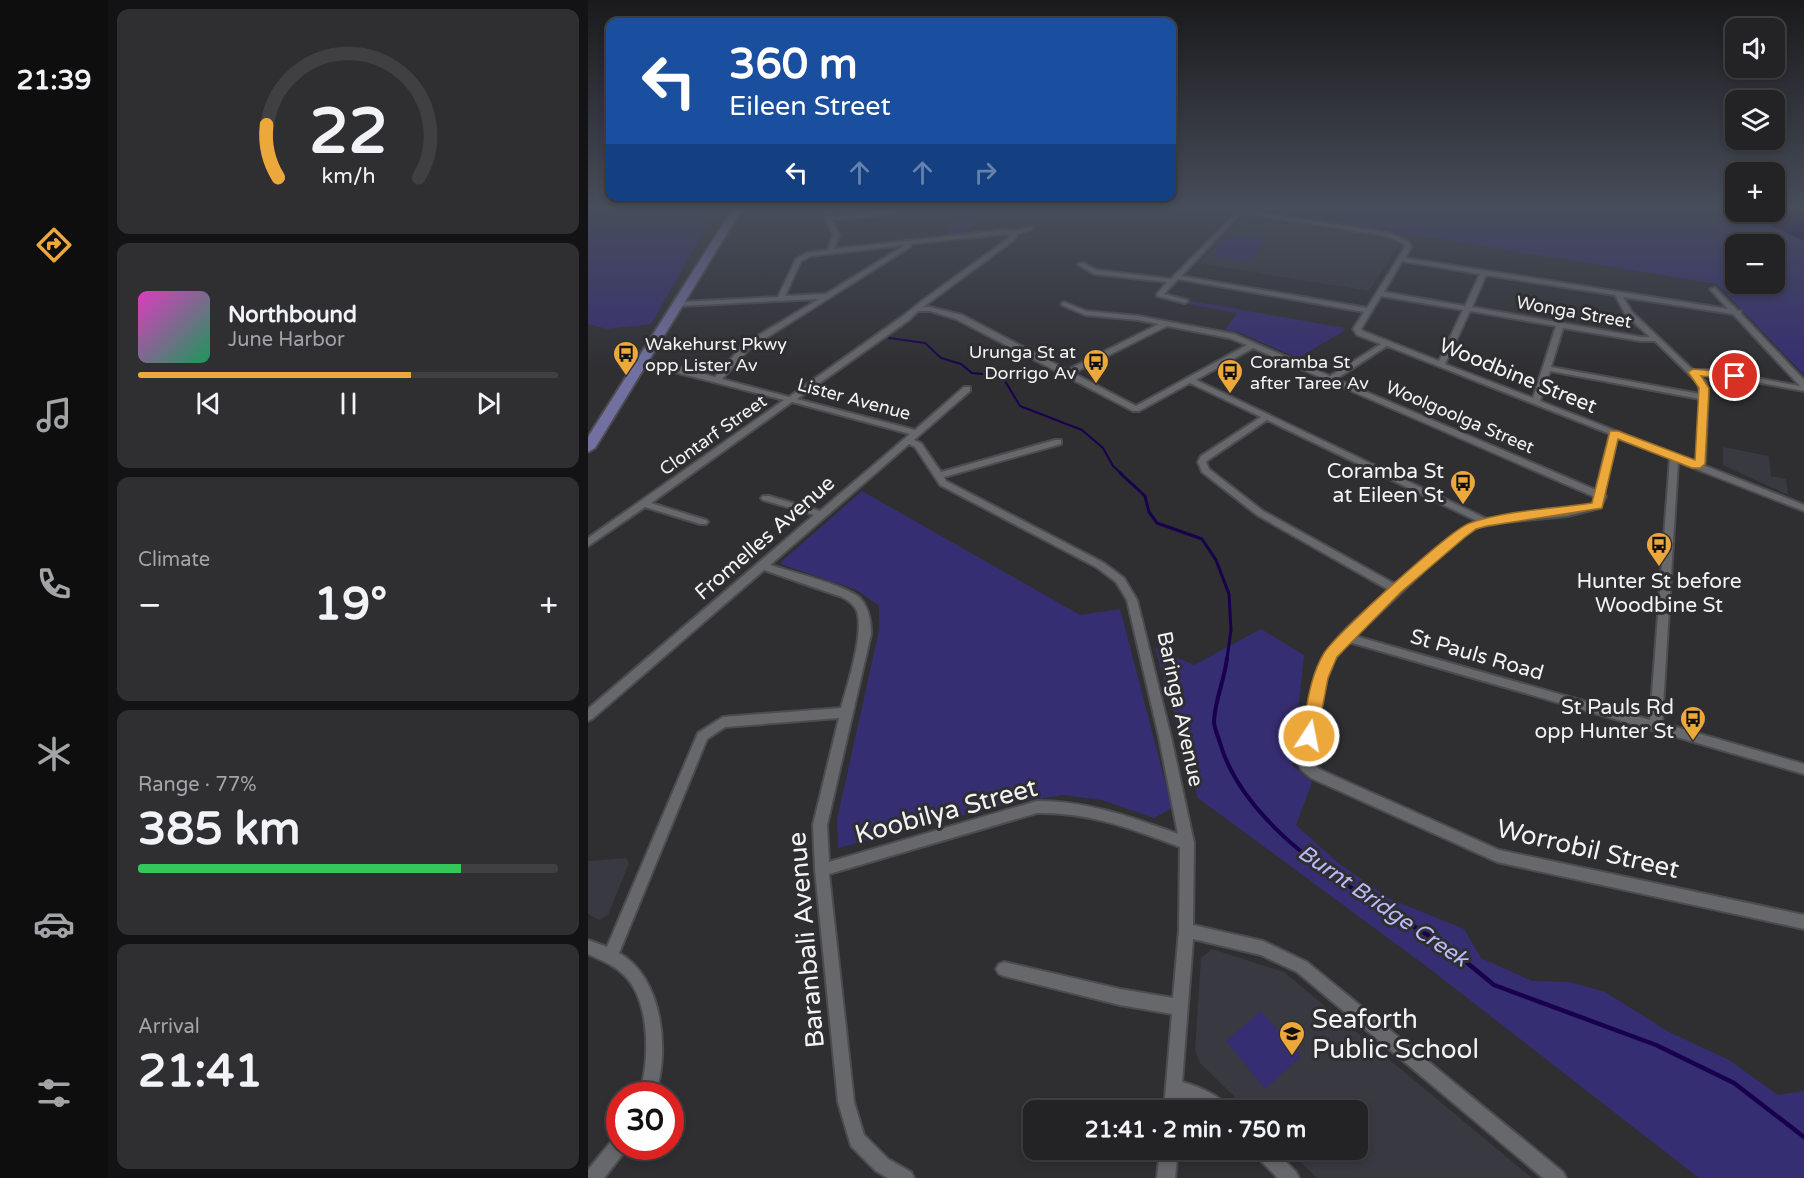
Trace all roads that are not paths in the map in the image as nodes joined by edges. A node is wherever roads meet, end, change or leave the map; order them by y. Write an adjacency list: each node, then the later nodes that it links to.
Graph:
1 (706, 262): 17 (main road)
2 (797, 262): 15 (street)
3 (882, 262): 14 (street)
4 (980, 262): 19 (street, Clontarf Street)
5 (1192, 262): 10 (street)
6 (1398, 262): 12 (street)
7 (1418, 262): 9 (street)
8 (1081, 264): 10 (street)
9 (1484, 273): 13 (street); 20 (street)
10 (1175, 279): 16 (street); 21 (street)
11 (1713, 290): 22 (street)
12 (1378, 293): 20 (street, Wonga Street); 21 (street)
13 (1618, 294): 22 (street); 25 (street)
14 (828, 296): 15 (street); 34 (street)
15 (781, 298): 17 (street)
16 (1185, 301)
17 (680, 304): 28 (main road)
18 (1064, 304): 23 (street, Woolgoolga Street)
19 (918, 309): 32 (street); 39 (street, Clontarf Street)
20 (1467, 309): 24 (street, Wonga Street); 29 (street)
21 (1367, 310): 26 (street, Woodbine Street)
22 (1738, 314): 36 (street)
23 (1167, 323): 27 (street, Woolgoolga Street); 32 (street)
24 (1560, 326): 25 (street, Wonga Street); 30 (street)
25 (1658, 339): 31 (street)
26 (1386, 344): 29 (street, Woodbine Street); 33 (street)
27 (1253, 345): 33 (street, Woolgoolga Street); 35 (street)
28 (643, 363): 34 (street, Lister Avenue); 45 (main road)
29 (1440, 365): 40 (street, Woodbine Street)
30 (1546, 368): 38 (street); 40 (street)
31 (1693, 372): 36 (street); 38 (street)
32 (1067, 373): 35 (street)
33 (1330, 379): 49 (street, Woolgoolga Street)
34 (718, 380): 39 (street, Lister Avenue)
35 (1190, 380): 41 (street)
36 (1804, 387)
37 (967, 389): 43 (street, Fromelles Avenue)
38 (1703, 397): 47 (street)
39 (792, 399): 43 (street, Lister Avenue); 51 (street, Clontarf Street)
40 (1536, 402): 42 (street, Woodbine Street)
41 (1267, 417): 55 (street); 58 (street)
42 (1614, 434): 46 (street, Woodbine Street); 49 (street)
43 (913, 436): 48 (street, Baringa Avenue); 53 (street, Fromelles Avenue)
44 (1058, 442): 48 (street)
45 (588, 448)
46 (1674, 458): 47 (street, Woodbine Street); 62 (street)
47 (1696, 465): 52 (street, Woodbine Street)
48 (938, 476): 64 (street, Baringa Avenue)
49 (1601, 496): 55 (street)
50 (766, 498): 53 (street)
51 (645, 504): 54 (street); 56 (street, Clontarf Street)
52 (1804, 508)
53 (820, 514): 57 (street, Fromelles Avenue)
54 (703, 522)
55 (1486, 522): 58 (street)
56 (588, 543)
57 (762, 566): 60 (street, Baranbali Avenue); 61 (street, Fromelles Avenue)
58 (1396, 589): 59 (street)
59 (1346, 637): 62 (street, St Pauls Road); 66 (street, Worrobil Street)
60 (844, 713): 65 (street, Baranbali Avenue); 69 (street)
61 (588, 716)
62 (1656, 727): 63 (street, St Pauls Road)
63 (1804, 770)
64 (1187, 843): 65 (street, Koobilya Street); 67 (street, Baringa Avenue)
65 (822, 870): 80 (street, Baranbali Avenue)
66 (1804, 922)
67 (1186, 930): 71 (street, Baringa Avenue); 83 (street)
68 (588, 947): 69 (street)
69 (610, 957): 72 (street)
70 (1004, 969): 71 (street)
71 (1178, 1007): 73 (street, Baringa Avenue)
72 (650, 1082)
73 (1174, 1088): 74 (street, Baringa Avenue); 75 (street)
74 (1173, 1100)
75 (1205, 1100)
76 (607, 1160): 79 (street)
77 (1168, 1160): 81 (street)
78 (1272, 1160): 82 (street)
79 (593, 1178)
80 (905, 1178)
81 (1166, 1178)
82 (1290, 1178)
83 (1557, 1178)

